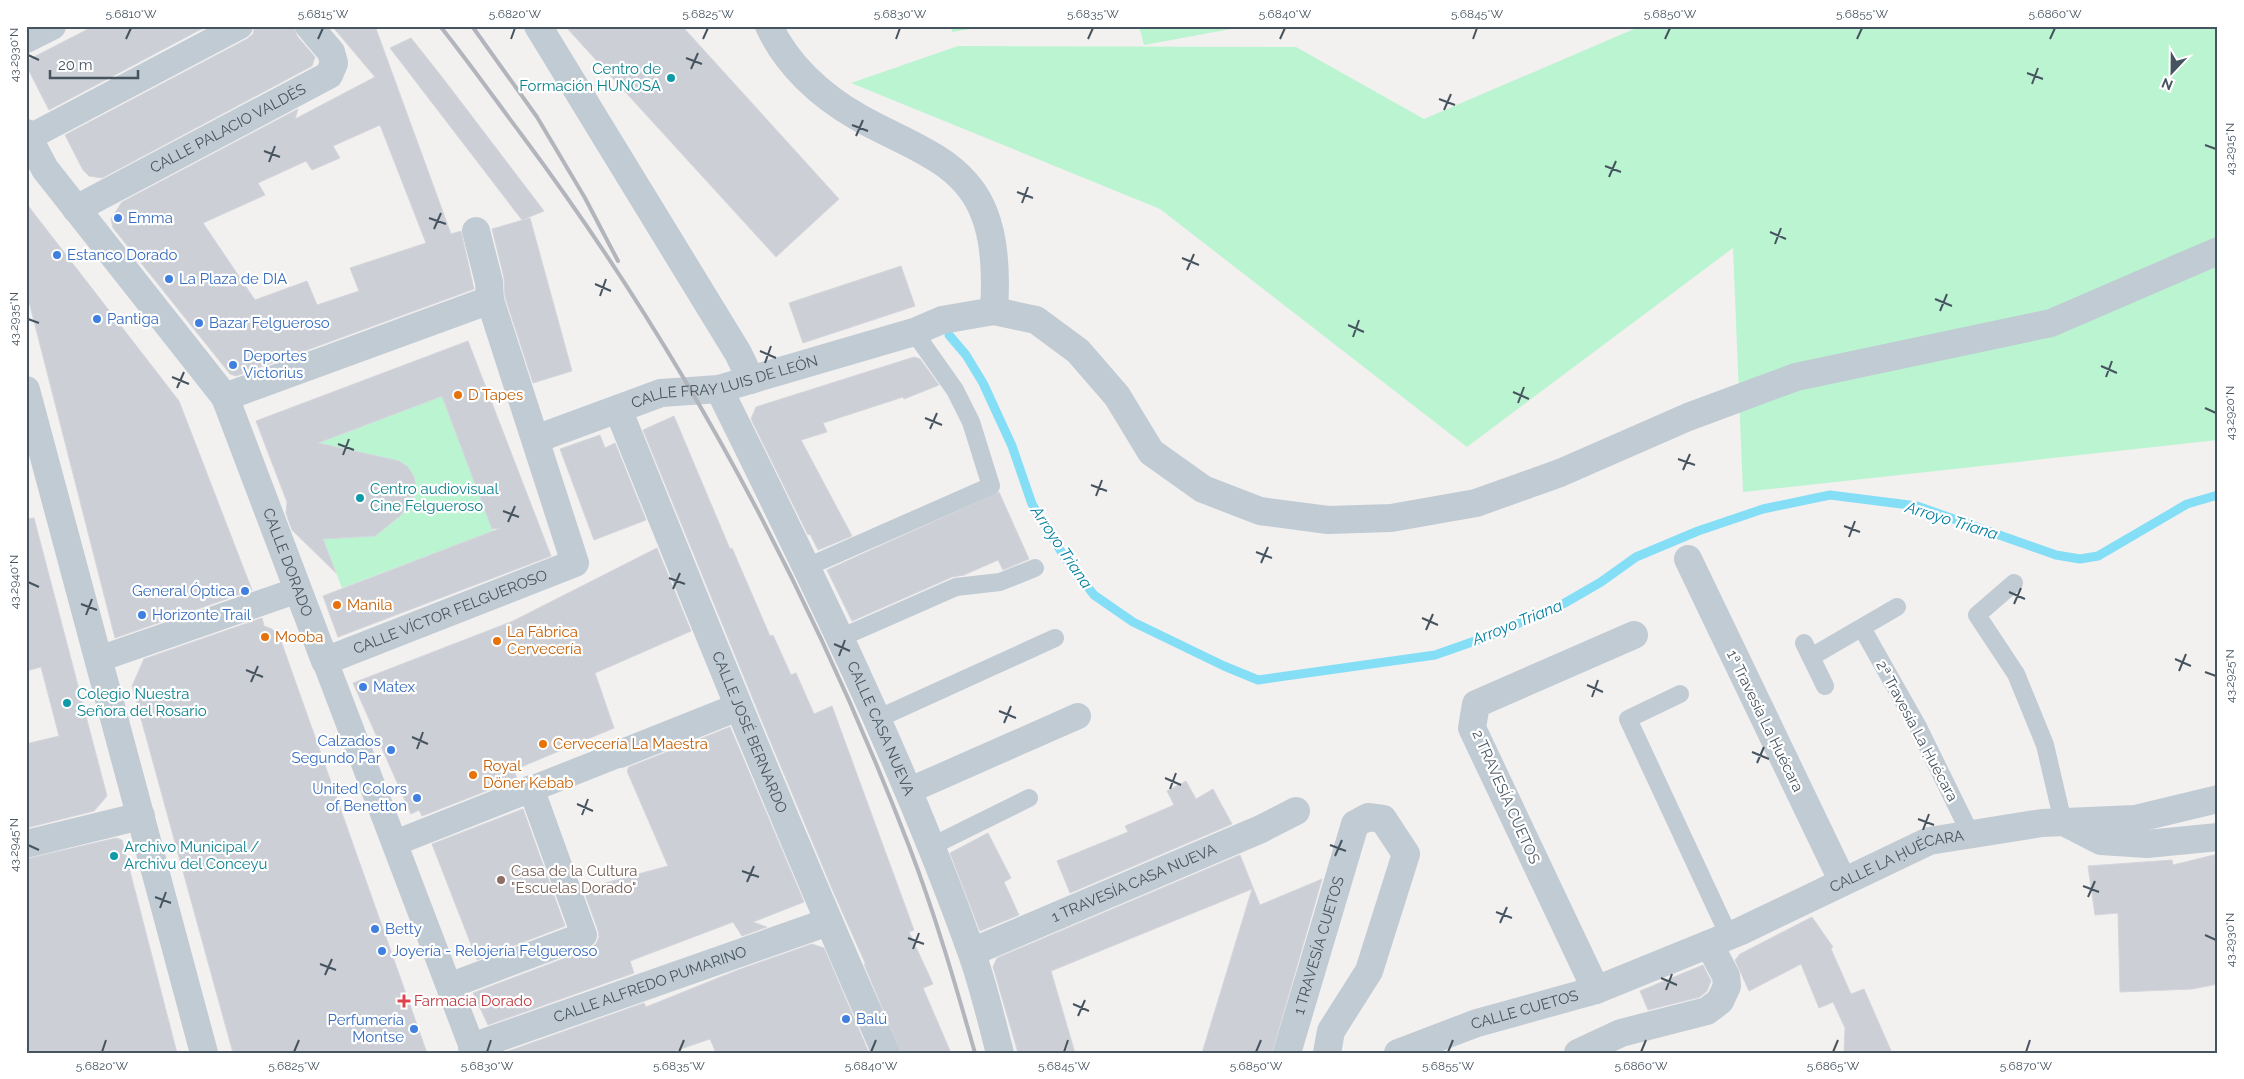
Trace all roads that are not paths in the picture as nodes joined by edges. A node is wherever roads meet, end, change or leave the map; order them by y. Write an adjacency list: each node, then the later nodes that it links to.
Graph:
1 (52, 26): 6 (street)
2 (240, 26): 7 (street)
3 (309, 26): 8 (street, CALLE PALACIO VALDÉS)
4 (538, 26): 14 (street)
5 (769, 26): 12 (street)
6 (26, 40)
7 (32, 151): 8 (street, CALLE DORADO)
8 (76, 209): 17 (street, CALLE DORADO)
9 (476, 231): 11 (street)
10 (2218, 251): 12 (street)
11 (490, 300): 17 (street); 19 (street)
12 (994, 311): 13 (street, CALLE FRAY LUIS DE LEÓN)
13 (914, 332): 14 (street, CALLE FRAY LUIS DE LEÓN); 21 (lane)
14 (751, 380): 15 (street, CALLE FRAY LUIS DE LEÓN)
15 (719, 389): 18 (street, CALLE FRAY LUIS DE LEÓN); 21 (street, CALLE CASA NUEVA)
16 (26, 390): 30 (street)
17 (225, 397): 24 (street, CALLE DORADO)
18 (618, 409): 19 (street, CALLE FRAY LUIS DE LEÓN); 34 (street, CALLE JOSÉ BERNARDO)
19 (536, 439): 31 (street, CALLE VÍCTOR FELGUEROSO)
20 (1688, 560): 50 (street, 1ª Travesía La Ḥuécara)
21 (807, 567): 28 (street, CALLE CASA NUEVA)
22 (1035, 568): 28 (lane)
23 (2014, 583): 44 (lane)
24 (298, 590): 30 (street); 31 (street, CALLE DORADO)
25 (1897, 607): 26 (lane)
26 (1862, 628): 32 (lane); 45 (lane, 2ª Travesía La Ḥuécara)
27 (1634, 635): 55 (street, 2 TRAVESÍA CUETOS)
28 (840, 638): 36 (street, CALLE CASA NUEVA)
29 (1055, 638): 36 (lane)
30 (99, 659): 43 (street)
31 (325, 661): 47 (street, CALLE DORADO)
32 (1824, 686)
33 (1680, 694): 52 (lane)
34 (738, 707): 37 (street); 51 (street, CALLE JOSÉ BERNARDO)
35 (1078, 716): 39 (street)
36 (877, 719): 39 (street, CALLE CASA NUEVA)
37 (620, 754): 38 (street)
38 (531, 788): 47 (street); 54 (street)
39 (908, 791): 49 (street, CALLE CASA NUEVA)
40 (1029, 798): 49 (lane)
41 (2218, 799): 44 (street, CALLE LA ḤUÉCARA)
42 (1296, 811): 53 (street, 1 TRAVESÍA CASA NUEVA)
43 (140, 816): 48 (street); 57 (street)
44 (2063, 822): 45 (street, CALLE LA ḤUÉCARA); 46 (street)
45 (1971, 834): 50 (street, CALLE LA ḤUÉCARA)
46 (2218, 837)
47 (395, 843): 54 (street, CALLE DORADO)
48 (26, 844)
49 (930, 847): 53 (street, CALLE CASA NUEVA)
50 (1843, 882): 52 (street, CALLE LA ḤUÉCARA)
51 (828, 922): 56 (street, CALLE ALFREDO PUMARINO); 58 (street, CALLE JOSÉ BERNARDO)
52 (1719, 940): 55 (street, CALLE LA ḤUÉCARA); 63 (street)
53 (972, 952): 59 (street, CALLE CASA NUEVA)
54 (449, 986): 56 (street, CALLE DORADO)
55 (1596, 990): 62 (street, CALLE CUETOS)
56 (473, 1050)
57 (204, 1053)
58 (886, 1053)
59 (1000, 1053)
60 (1287, 1053): 61 (street, 1 TRAVESÍA CUETOS)
61 (1327, 1053)
62 (1398, 1053)
63 (1578, 1053)

